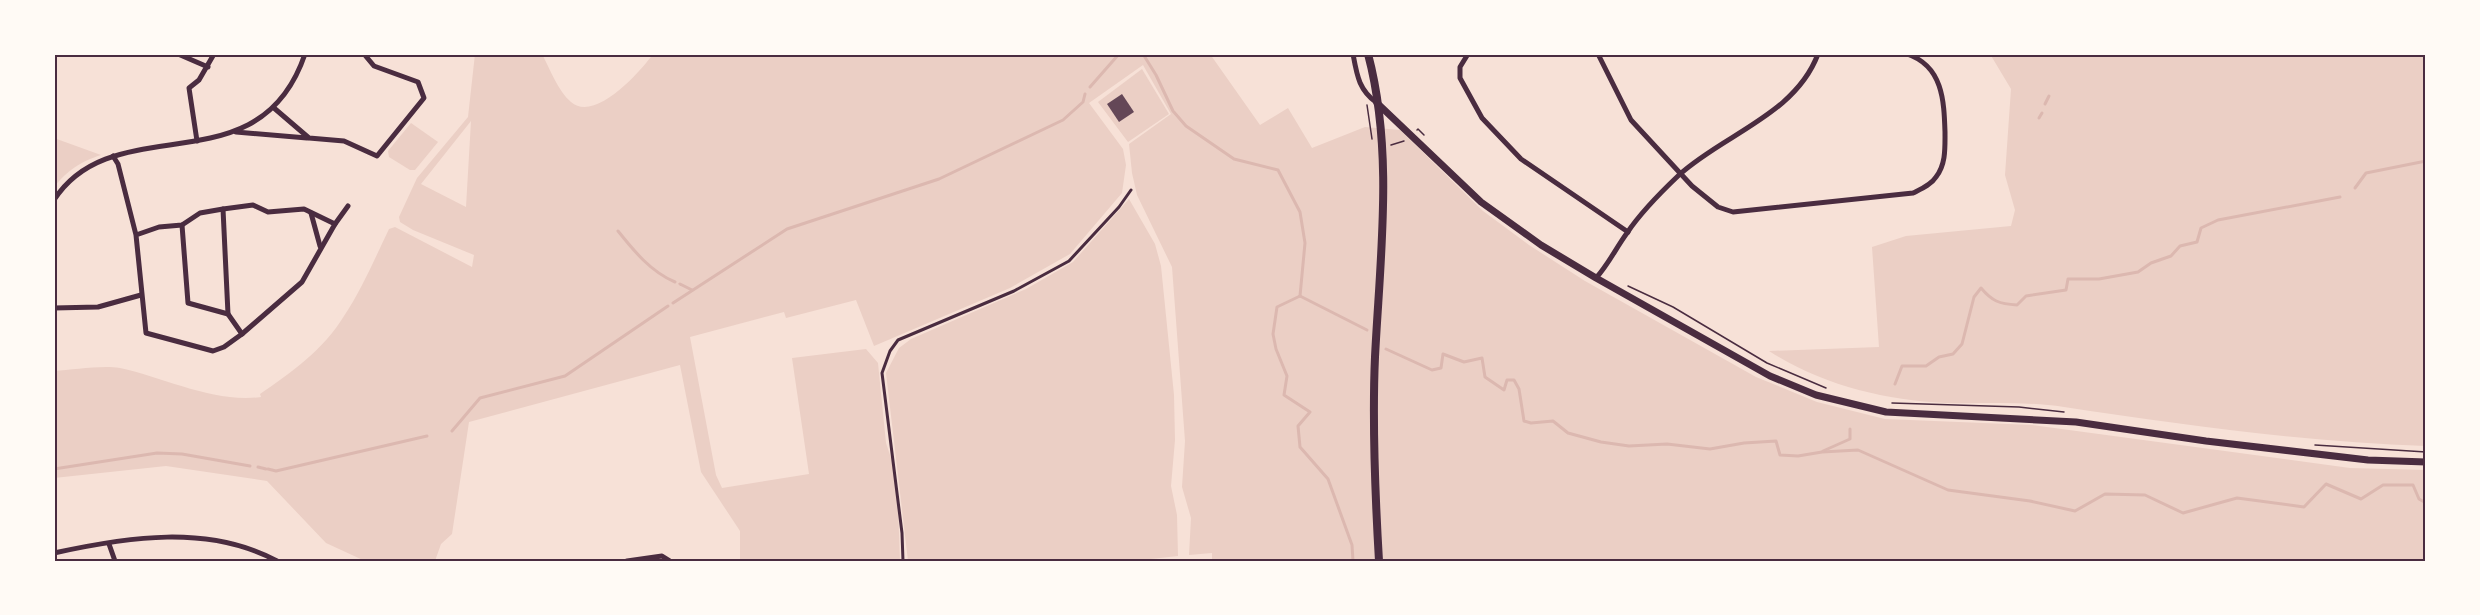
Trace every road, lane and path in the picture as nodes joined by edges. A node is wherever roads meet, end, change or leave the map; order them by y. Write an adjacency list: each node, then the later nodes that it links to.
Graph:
1 (177, 54): 11 (street)
2 (214, 54): 11 (street)
3 (305, 54): 14 (street)
4 (364, 54): 16 (street)
5 (1353, 54): 12 (street)
6 (1368, 54): 13 (main road)
7 (1468, 54): 28 (street)
8 (1598, 54): 20 (street)
9 (1818, 54): 20 (street)
10 (1907, 54): 20 (street)
11 (208, 67): 17 (street)
12 (1366, 95): 13 (street); 18 (path)
13 (1377, 104): 31 (street); 50 (main road)
14 (274, 108): 15 (street); 16 (street)
15 (235, 132): 16 (street); 17 (street)
16 (309, 138)
17 (197, 141): 19 (street)
18 (1373, 145)
19 (113, 156): 22 (street); 29 (street)
20 (1680, 174): 28 (street)
21 (1131, 190): 49 (lane)
22 (54, 200)
23 (348, 206): 26 (street)
24 (223, 208): 25 (street); 27 (street); 35 (street)
25 (311, 213): 26 (street); 30 (street)
26 (335, 224): 30 (street)
27 (182, 225): 29 (street); 35 (street)
28 (1628, 232): 31 (street)
29 (136, 235): 33 (street)
30 (321, 246): 36 (street)
31 (1596, 278): 42 (street)
32 (1622, 284): 37 (path)
33 (141, 295): 34 (street); 36 (street)
34 (54, 308)
35 (228, 314): 36 (street)
36 (242, 334)
37 (1833, 391)
38 (1889, 403): 39 (path)
39 (2071, 413)
40 (2307, 444): 41 (path)
41 (2426, 452)
42 (2426, 462)
43 (109, 544): 44 (street); 45 (street); 46 (street)
44 (54, 553)
45 (115, 561)
46 (277, 561)
47 (627, 561): 48 (street)
48 (670, 561)
49 (903, 561)
50 (1378, 561)

